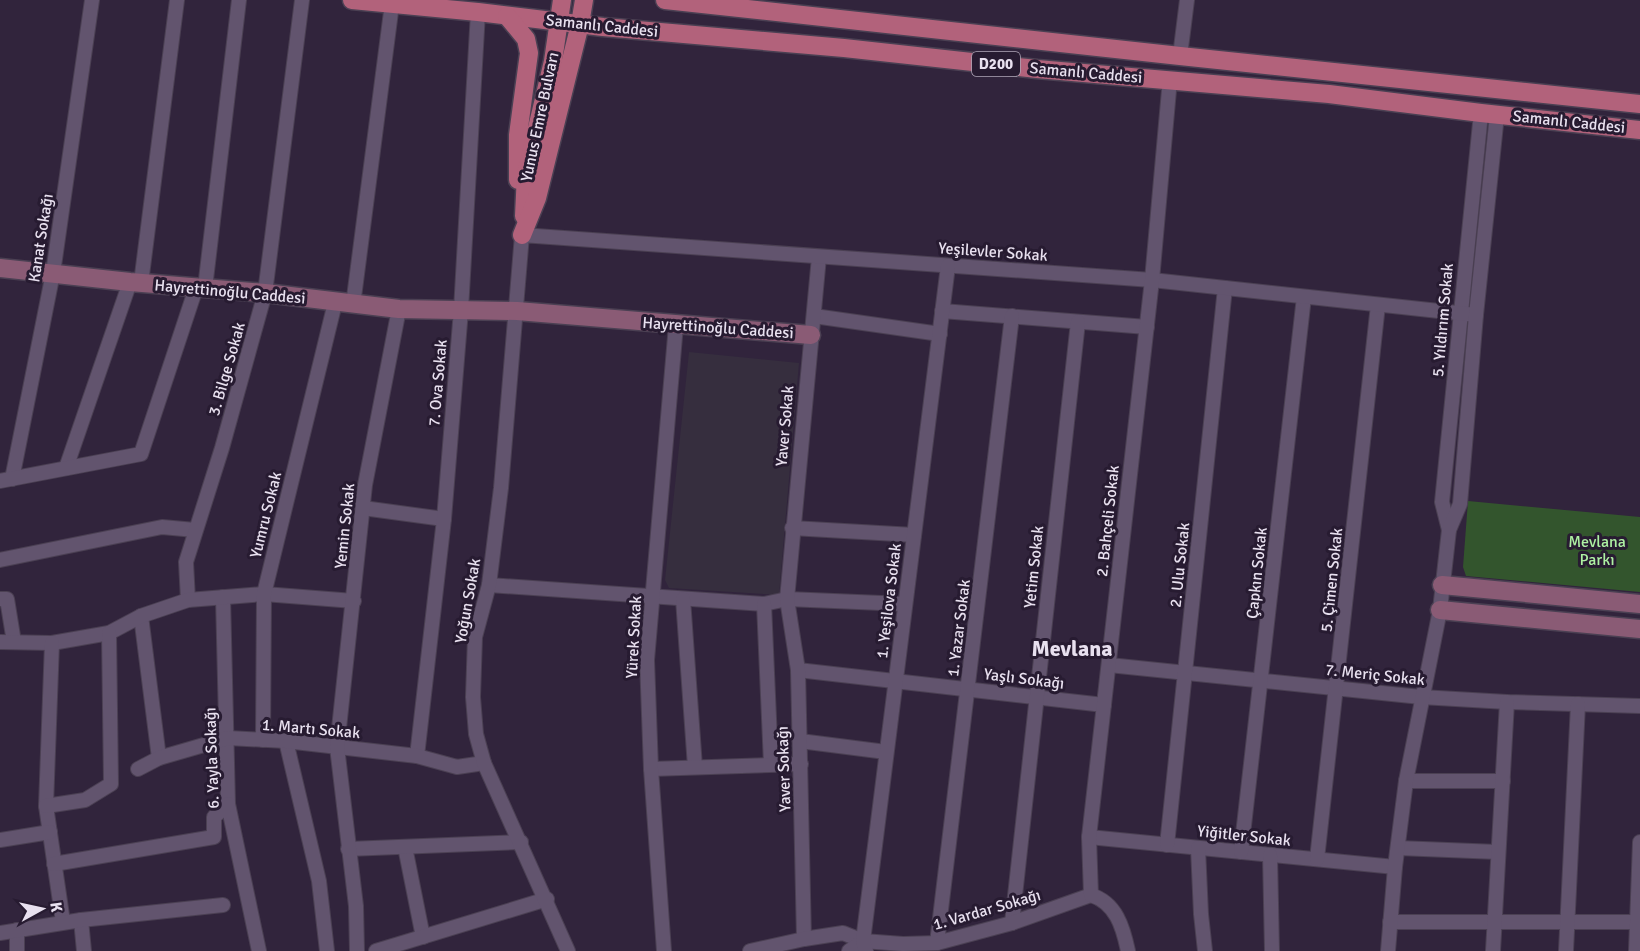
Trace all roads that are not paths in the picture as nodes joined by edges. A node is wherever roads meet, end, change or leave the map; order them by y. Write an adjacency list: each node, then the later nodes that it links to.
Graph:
1 (92, 0): 27 (street, Kanat Sokağı)
2 (177, 0): 29 (street)
3 (239, 0): 30 (street)
4 (302, 0): 32 (street, 3. Bilge Sokak)
5 (352, 0): 10 (main road, Samanlı Caddesi / D200)
6 (562, 0): 13 (main road, Yunus Emre Bulvarı)
7 (584, 0): 14 (main road)
8 (667, 0): 15 (main road, Samanlı Caddesi / D200)
9 (1187, 0): 15 (street)
10 (392, 4): 11 (main road, Samanlı Caddesi / D200); 35 (street)
11 (478, 12): 12 (main road, Samanlı Caddesi / D200); 38 (street, 7. Ova Sokak)
12 (507, 16): 13 (main road, Samanlı Caddesi / D200); 22 (main road)
13 (558, 22): 14 (main road, Samanlı Caddesi / D200); 22 (main road, Yunus Emre Bulvarı)
14 (580, 24): 16 (main road, Samanlı Caddesi / D200); 23 (main road)
15 (1180, 57): 17 (main road, Samanlı Caddesi / D200)
16 (1170, 80): 18 (main road, Samanlı Caddesi / D200); 28 (street, 2. Bahçeli Sokak)
17 (1640, 104)
18 (1489, 114): 19 (main road, Samanlı Caddesi / D200); 20 (street, 5. Yıldırım Sokak); 21 (street, 5. Yıldırım Sokak)
19 (1640, 130)
20 (1477, 141): 21 (street); 41 (street, 5. Yıldırım Sokak)
21 (1493, 143): 42 (street, 5. Yıldırım Sokak)
22 (524, 215): 23 (main road, Yunus Emre Bulvarı)
23 (522, 235): 24 (street, Yeşilevler Sokak); 40 (street, Yoğun Sokak)
24 (819, 256): 25 (street, Yeşilevler Sokak); 43 (street, Yaver Sokak)
25 (948, 266): 28 (street, Yeşilevler Sokak); 39 (street, 1. Yeşilova Sokak)
26 (0, 268): 27 (main road, Hayrettinoğlu Caddesi)
27 (53, 273): 29 (main road, Hayrettinoğlu Caddesi); 51 (street, Kanat Sokağı)
28 (1152, 280): 31 (street, Yeşilevler Sokak); 47 (street, 2. Bahçeli Sokak)
29 (135, 283): 30 (main road, Hayrettinoğlu Caddesi); 50 (street)
30 (200, 288): 32 (main road, Hayrettinoğlu Caddesi); 50 (street)
31 (1225, 288): 33 (street, Yeşilevler Sokak); 80 (street, 2. Ulu Sokak)
32 (265, 293): 34 (main road, Hayrettinoğlu Caddesi); 55 (street, 3. Bilge Sokak)
33 (1304, 297): 36 (street, Yeşilevler Sokak); 81 (street, Çapkın Sokak)
34 (335, 303): 35 (main road, Hayrettinoğlu Caddesi); 61 (street, Yumru Sokak)
35 (354, 304): 37 (main road, Hayrettinoğlu Caddesi)
36 (1378, 305): 41 (street, Yeşilevler Sokak); 83 (street, 5. Çimen Sokak)
37 (399, 309): 38 (main road, Hayrettinoğlu Caddesi); 52 (street, Yemin Sokak)
38 (460, 310): 40 (main road, Hayrettinoğlu Caddesi); 53 (street, 7. Ova Sokak)
39 (942, 311): 44 (street); 48 (street, 1. Yeşilova Sokak)
40 (517, 312): 46 (main road, Hayrettinoğlu Caddesi); 59 (street, Yoğun Sokak)
41 (1460, 314): 42 (street, Yeşilevler Sokak); 56 (street, 5. Yıldırım Sokak)
42 (1476, 315): 56 (street, 5. Yıldırım Sokak)
43 (814, 316): 48 (street); 49 (street, Yaver Sokak)
44 (1012, 316): 45 (street); 84 (street, 1. Yazar Sokak)
45 (1078, 322): 47 (street); 86 (street, Yetim Sokak)
46 (676, 325): 49 (main road, Hayrettinoğlu Caddesi); 63 (street, Yürek Sokak)
47 (1146, 327): 78 (street, 2. Bahçeli Sokak)
48 (940, 334): 57 (street, 1. Yeşilova Sokak)
49 (811, 335): 54 (street, Yaver Sokak)
50 (66, 468): 51 (street)
51 (6, 480)
52 (363, 508): 53 (street); 68 (street, Yemin Sokak)
53 (444, 519): 97 (street, 7. Ova Sokak)
54 (792, 528): 57 (street); 66 (street, Yaver Sokak)
55 (195, 530): 58 (street); 67 (street, 3. Bilge Sokak)
56 (1449, 530): 60 (street, 5. Yıldırım Sokak)
57 (914, 535): 70 (street, 1. Yeşilova Sokak)
58 (0, 560)
59 (489, 585): 63 (street); 99 (street, Yoğun Sokak)
60 (1442, 585): 71 (main road); 72 (street, 5. Yıldırım Sokak)
61 (264, 594): 62 (street); 68 (street); 92 (street, Yumru Sokak)
62 (223, 597): 67 (street); 91 (street, 6. Yayla Sokağı)
63 (652, 597): 65 (street); 104 (street, Yürek Sokak)
64 (0, 599): 76 (street)
65 (684, 599): 69 (street); 102 (street)
66 (787, 599): 69 (street); 70 (street); 79 (street, Yaver Sokağı)
67 (188, 600): 73 (street)
68 (354, 601): 95 (street, Yemin Sokak)
69 (764, 604): 100 (street)
70 (905, 604): 82 (street, 1. Yeşilova Sokak)
71 (1640, 604)
72 (1440, 610): 74 (main road); 85 (street, 5. Yıldırım Sokak)
73 (141, 616): 75 (street); 98 (street)
74 (1640, 629)
75 (109, 633): 77 (street); 108 (street)
76 (7, 642): 77 (street)
77 (52, 643): 108 (street)
78 (1108, 665): 80 (street, 7. Meriç Sokak); 89 (street, 2. Bahçeli Sokak)
79 (798, 670): 82 (street, Yaşlı Sokağı); 94 (street, Yaver Sokağı)
80 (1186, 672): 81 (street, 7. Meriç Sokak); 114 (street, 2. Ulu Sokak)
81 (1262, 680): 83 (street, 7. Meriç Sokak); 119 (street, Çapkın Sokak)
82 (895, 681): 84 (street, Yaşlı Sokağı); 96 (street, 1. Yeşilova Sokak)
83 (1337, 688): 85 (street, 7. Meriç Sokak); 122 (street, 5. Çimen Sokak)
84 (968, 690): 86 (street, Yaşlı Sokağı); 139 (street, 1. Yazar Sokak)
85 (1421, 696): 87 (street, 7. Meriç Sokak); 105 (street, 5. Yıldırım Sokak)
86 (1036, 697): 89 (street, Yaşlı Sokağı); 134 (street, Yetim Sokak)
87 (1507, 702): 88 (street, 7. Meriç Sokak); 106 (street)
88 (1578, 704): 90 (street, 7. Meriç Sokak); 132 (street)
89 (1104, 705): 110 (street, 2. Bahçeli Sokak)
90 (1640, 706)
91 (228, 738): 92 (street, 1. Martı Sokak); 98 (street, 1. Martı Sokak); 107 (street, 6. Yayla Sokağı)
92 (262, 740): 93 (street, 1. Martı Sokak)
93 (286, 741): 95 (street, 1. Martı Sokak); 145 (street)
94 (800, 741): 96 (street); 101 (street, Yaver Sokağı)
95 (337, 747): 97 (street, 1. Martı Sokak); 118 (street, Yemin Sokak)
96 (886, 752): 140 (street, 1. Yeşilova Sokak)
97 (417, 756): 99 (street, 1. Martı Sokak)
98 (159, 758): 103 (street, 1. Martı Sokak)
99 (484, 763): 112 (street, Yoğun Sokak)
100 (771, 764): 101 (street); 102 (street)
101 (801, 764): 138 (street, Yaver Sokağı)
102 (695, 767): 104 (street)
103 (138, 769)
104 (651, 769): 149 (street, Yürek Sokak)
105 (1406, 781): 106 (street); 117 (street, 5. Yıldırım Sokak)
106 (1503, 781): 120 (street)
107 (228, 804): 123 (street); 144 (street, 6. Yayla Sokağı)
108 (46, 806): 109 (street)
109 (50, 832): 111 (street); 123 (street)
110 (1089, 837): 114 (street, Yiğitler Sokak); 125 (street, 2. Bahçeli Sokak)
111 (0, 840)
112 (521, 842): 115 (street); 126 (street, Yoğun Sokak)
113 (1640, 842): 133 (street)
114 (1167, 845): 116 (street, Yiğitler Sokak)
115 (405, 847): 118 (street); 137 (street)
116 (1198, 848): 119 (street, Yiğitler Sokak); 153 (street)
117 (1398, 848): 120 (street); 124 (street, 5. Yıldırım Sokak)
118 (348, 849): 146 (street, Yemin Sokak)
119 (1240, 852): 121 (street, Yiğitler Sokak)
120 (1498, 852): 131 (street)
121 (1270, 855): 122 (street, Yiğitler Sokak); 154 (street)
122 (1317, 859): 124 (street, Yiğitler Sokak)
123 (54, 864): 129 (street)
124 (1395, 867): 130 (street, 5. Yıldırım Sokak)
125 (1091, 895): 134 (street, 1. Vardar Sokağı); 152 (street)
126 (547, 899): 137 (street); 148 (street, Yoğun Sokak)
127 (223, 905): 128 (street)
128 (81, 920): 129 (street); 143 (street)
129 (63, 922): 135 (street)
130 (1390, 922): 131 (street); 155 (street, 5. Yıldırım Sokak)
131 (1494, 922): 132 (street); 156 (street)
132 (1567, 922): 133 (street); 157 (street)
133 (1638, 922): 158 (street)
134 (1012, 923): 139 (street, 1. Vardar Sokağı)
135 (17, 930): 136 (street); 142 (street)
136 (0, 933)
137 (423, 937): 147 (street)
138 (804, 939): 140 (street, 1. Vardar Sokağı); 150 (street, 1. Vardar Sokağı)
139 (937, 943): 141 (street, 1. Vardar Sokağı)
140 (864, 946): 141 (street, 1. Vardar Sokağı); 151 (street)
141 (904, 947)
142 (17, 951)
143 (84, 951)
144 (259, 951)
145 (327, 951)
146 (357, 951)
147 (376, 951)
148 (568, 951)
149 (664, 951)
150 (750, 951)
151 (849, 951)
152 (1128, 951)
153 (1204, 951)
154 (1272, 951)
155 (1388, 951)
156 (1493, 951)
157 (1566, 951)
158 (1635, 951)

